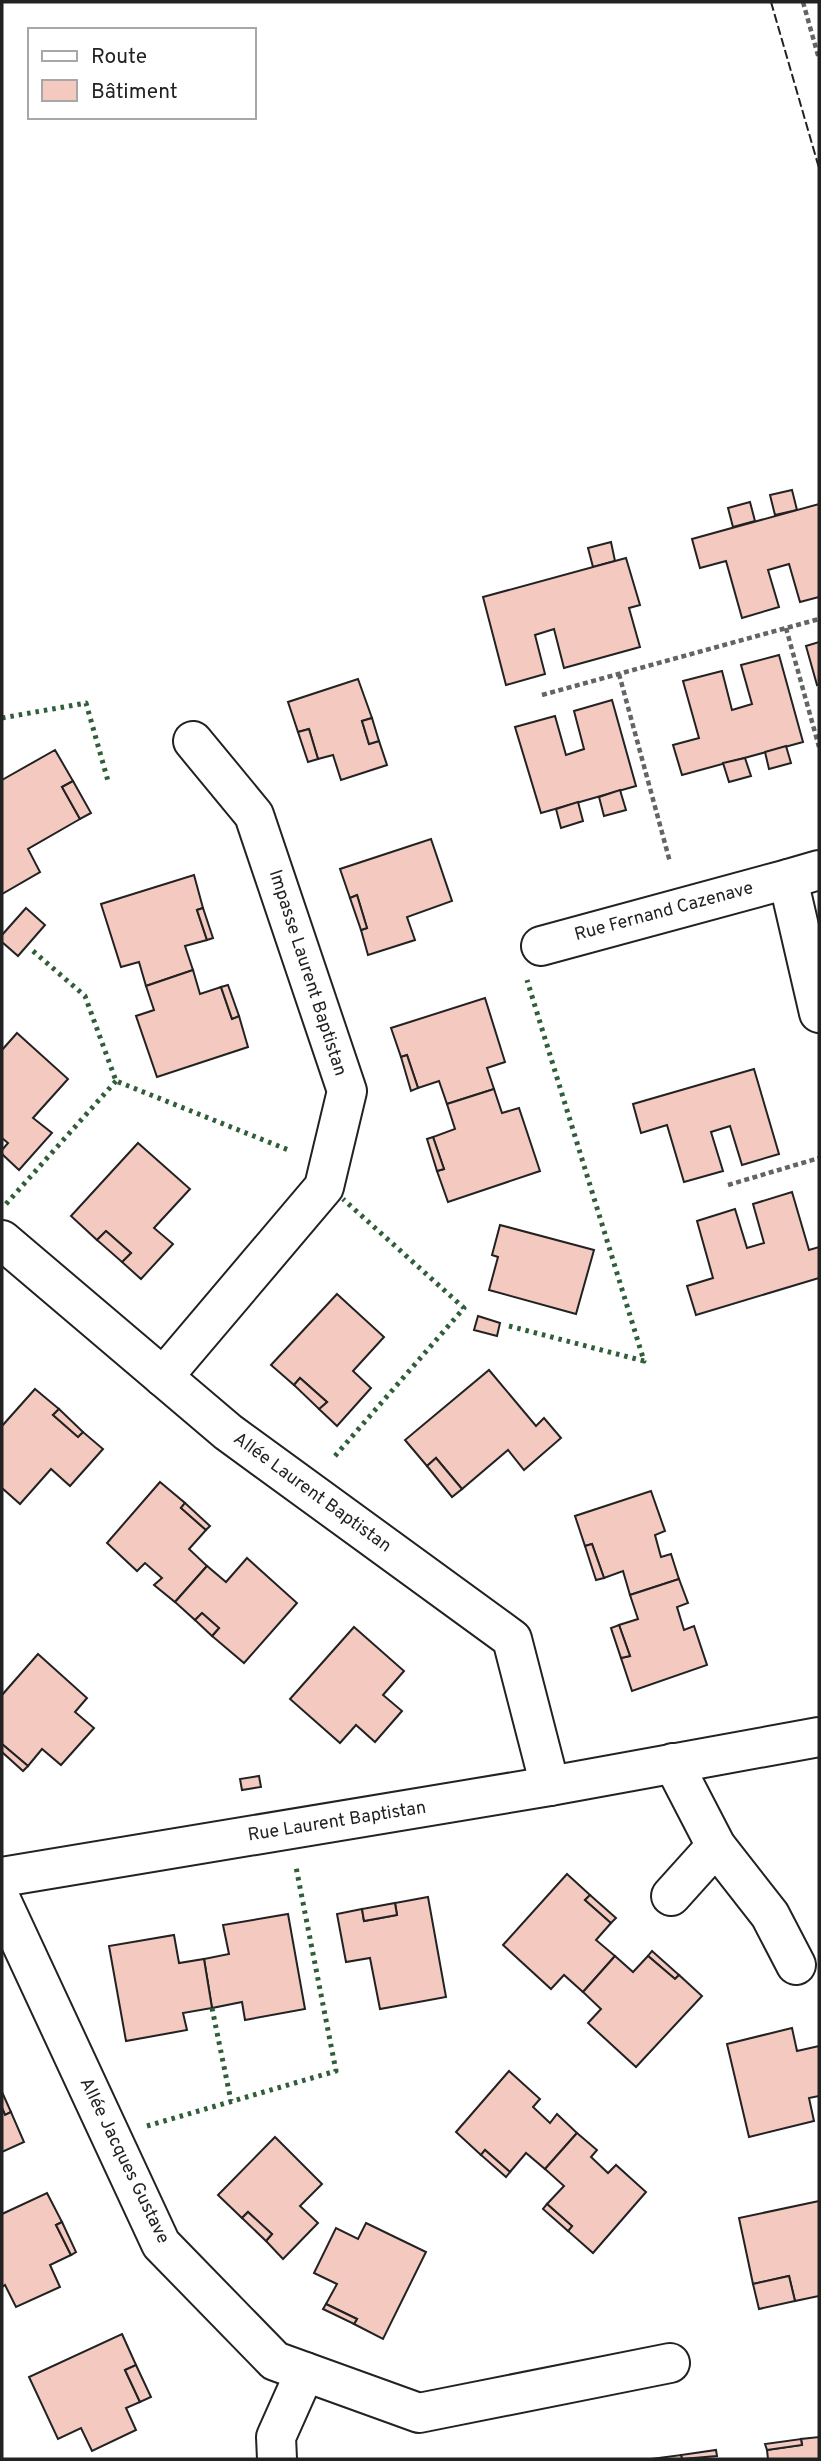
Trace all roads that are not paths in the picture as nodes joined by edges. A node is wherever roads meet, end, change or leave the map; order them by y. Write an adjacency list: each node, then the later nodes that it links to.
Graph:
1 (193, 741): 6 (street, Impasse Laurent Baptistan)
2 (803, 874): 3 (street, Rue Fernand Cazenave); 4 (street, Rue Fernand Cazenave)
3 (541, 946)
4 (819, 1013)
5 (2, 1240): 6 (street, Allée Laurent Baptistan)
6 (163, 1377): 9 (street, Allée Laurent Baptistan)
7 (819, 1737): 8 (street, Rue Laurent Baptistan)
8 (673, 1763): 9 (street, Rue Laurent Baptistan); 10 (street)
9 (550, 1786): 11 (street, Rue Laurent Baptistan)
10 (716, 1846): 12 (street); 14 (street)
11 (2, 1877)
12 (671, 1896)
13 (2, 1902): 16 (street, Allée Jacques Gustave)
14 (796, 1965)
15 (670, 2363): 16 (street, Allée Jacques Gustave)
16 (305, 2372): 17 (street)
17 (277, 2459)

